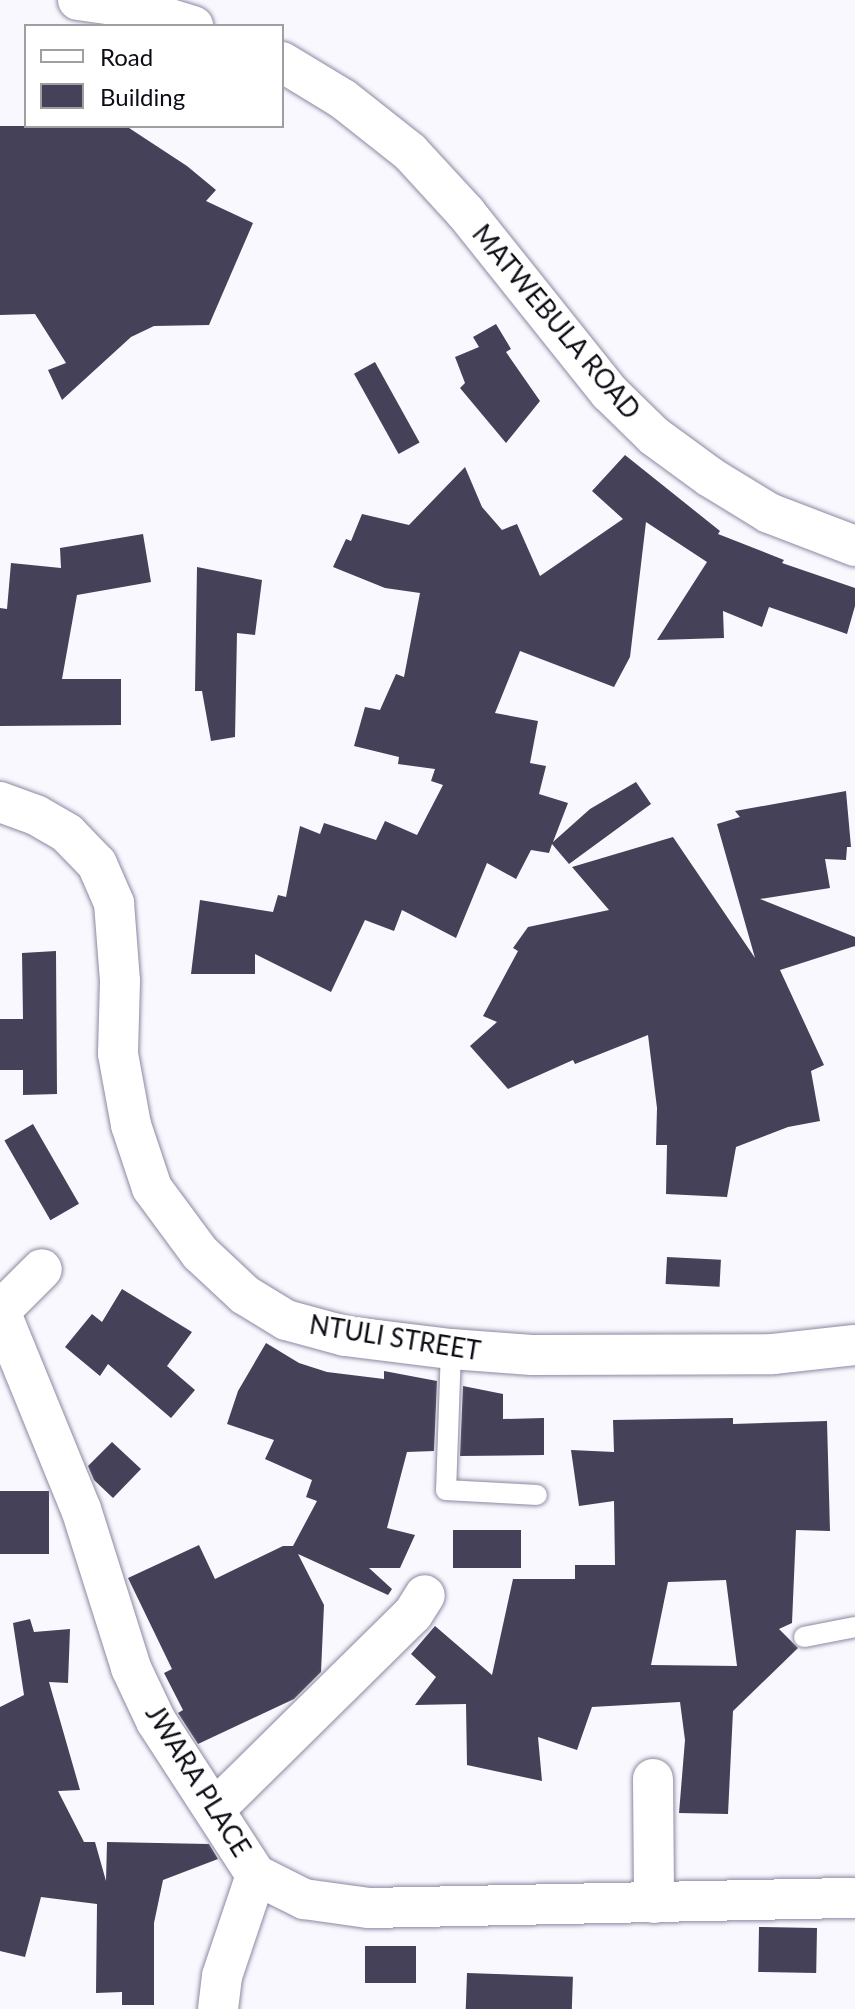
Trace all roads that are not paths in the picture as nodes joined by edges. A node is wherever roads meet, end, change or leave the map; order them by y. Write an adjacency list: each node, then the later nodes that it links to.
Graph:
1 (78, 0): 2 (street)
2 (186, 24)
3 (284, 63): 4 (street, MATWEBULA ROAD)
4 (855, 546)
5 (0, 802): 8 (street, NTULI STREET)
6 (42, 1269): 14 (street, JWARA PLACE)
7 (855, 1345): 8 (street, NTULI STREET)
8 (451, 1349): 9 (lane)
9 (537, 1495)
10 (425, 1595): 14 (street)
11 (855, 1627): 12 (lane)
12 (804, 1637)
13 (653, 1779): 17 (street)
14 (216, 1808): 15 (street, JWARA PLACE)
15 (256, 1875): 17 (street, JWARA PLACE); 18 (street)
16 (855, 1898): 17 (street, JWARA PLACE)
17 (654, 1903)
18 (218, 2009)

